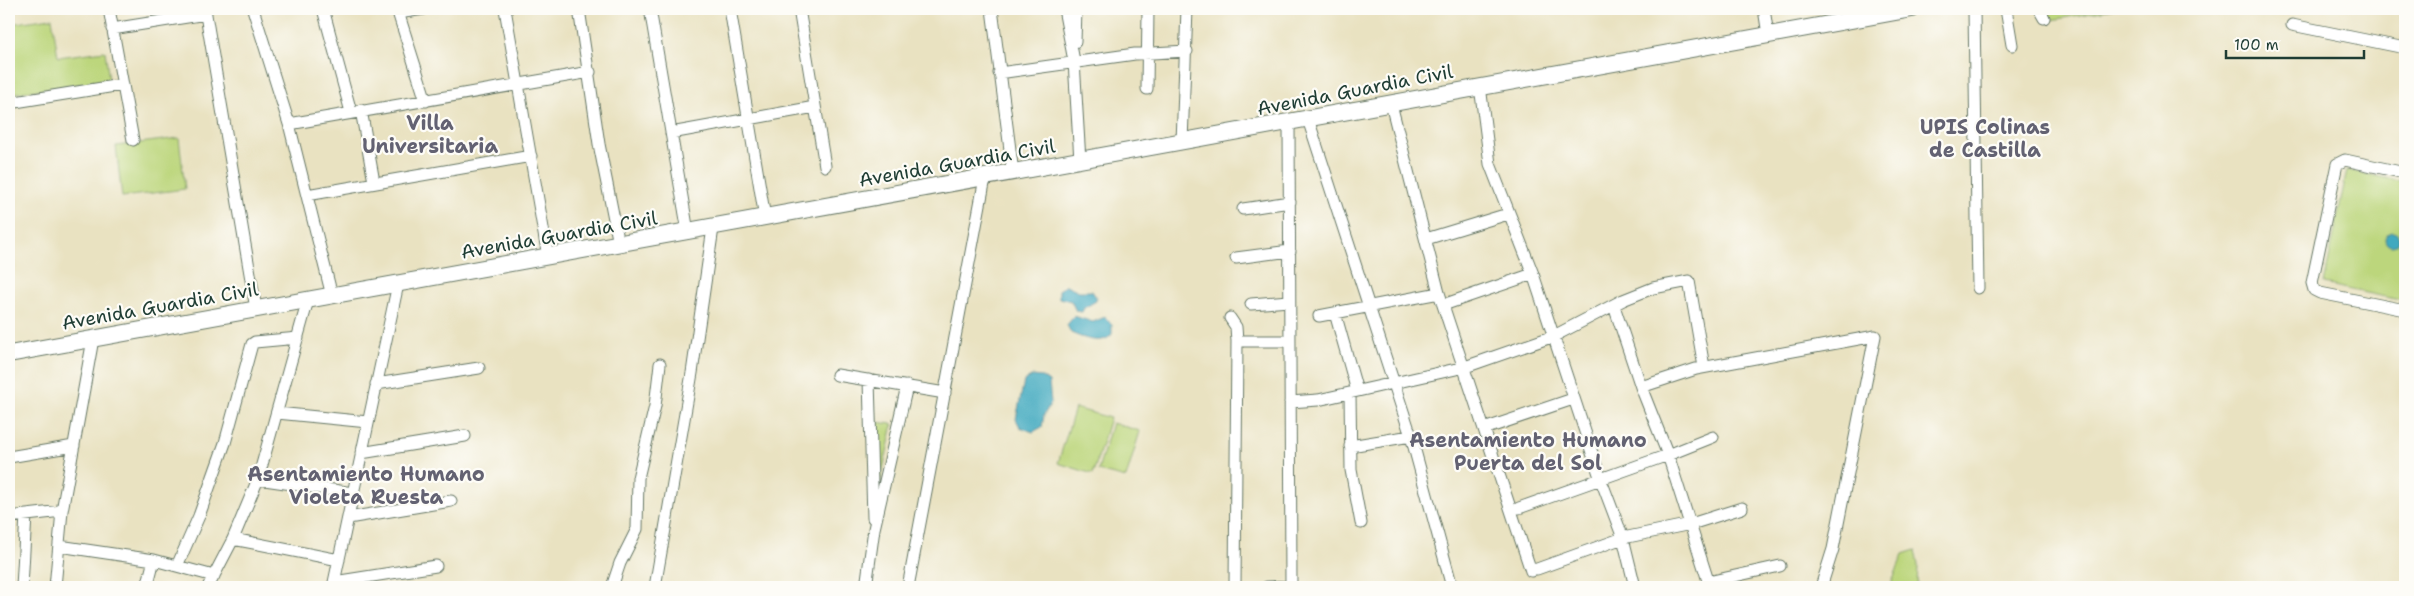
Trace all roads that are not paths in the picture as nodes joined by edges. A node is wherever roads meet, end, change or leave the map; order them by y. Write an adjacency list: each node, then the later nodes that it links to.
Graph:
1 (109, 9): 22 (street)
2 (253, 9): 43 (street)
3 (323, 9): 39 (street)
4 (424, 9): 19 (street)
5 (505, 9): 32 (street)
6 (579, 9): 29 (street)
7 (651, 9): 44 (street)
8 (730, 9): 41 (street)
9 (799, 9): 38 (street)
10 (992, 9): 30 (street)
11 (1064, 9): 28 (street)
12 (1076, 9): 28 (street)
13 (1148, 9): 27 (street)
14 (1187, 9): 26 (street)
15 (1764, 9): 23 (street)
16 (1912, 9): 23 (highway, Avenida Guardia Civil)
17 (1974, 9): 68 (street)
18 (2006, 9): 24 (street)
19 (397, 11): 35 (street)
20 (206, 12): 22 (street); 77 (street)
21 (2292, 25): 25 (street)
22 (112, 29): 31 (street)
23 (1768, 35): 33 (highway, Avenida Guardia Civil)
24 (2012, 44)
25 (2405, 48)
26 (1187, 51): 27 (street); 46 (street)
27 (1147, 52): 28 (street); 34 (street)
28 (1074, 61): 30 (street); 48 (street)
29 (590, 72): 32 (street); 62 (street)
30 (999, 73): 51 (street)
31 (122, 85): 36 (street); 45 (street)
32 (518, 85): 35 (street); 47 (street)
33 (1480, 86): 37 (highway, Avenida Guardia Civil); 57 (street)
34 (1147, 89)
35 (426, 101): 39 (street)
36 (9, 103)
37 (1391, 104): 40 (highway, Avenida Guardia Civil); 61 (street)
38 (815, 107): 41 (street); 49 (street)
39 (356, 111): 43 (street); 53 (street)
40 (1308, 119): 42 (highway, Avenida Guardia Civil); 76 (street)
41 (748, 120): 44 (street); 58 (street)
42 (1289, 123): 46 (highway, Avenida Guardia Civil); 55 (street)
43 (289, 124): 54 (street)
44 (671, 133): 60 (street)
45 (133, 140)
46 (1182, 142): 48 (highway, Avenida Guardia Civil)
47 (530, 156): 53 (street); 64 (street)
48 (1080, 161): 51 (highway, Avenida Guardia Civil)
49 (825, 166)
50 (2405, 171): 78 (street)
51 (1013, 173): 52 (highway, Avenida Guardia Civil)
52 (985, 178): 58 (highway, Avenida Guardia Civil); 99 (street)
53 (374, 182): 54 (street)
54 (307, 195): 70 (street)
55 (1290, 202): 56 (street); 63 (street)
56 (1244, 209)
57 (1508, 214): 61 (street); 66 (street)
58 (764, 218): 59 (highway, Avenida Guardia Civil)
59 (713, 228): 60 (highway, Avenida Guardia Civil); 142 (street)
60 (688, 232): 62 (highway, Avenida Guardia Civil)
61 (1426, 239): 69 (street)
62 (619, 244): 64 (highway, Avenida Guardia Civil)
63 (1290, 250): 65 (street); 72 (street)
64 (548, 257): 67 (highway, Avenida Guardia Civil)
65 (1236, 258)
66 (1533, 274): 74 (street); 82 (street)
67 (398, 284): 70 (highway, Avenida Guardia Civil); 95 (street)
68 (1978, 288)
69 (1439, 293): 74 (street); 76 (street)
70 (332, 296): 71 (highway, Avenida Guardia Civil)
71 (308, 300): 77 (highway, Avenida Guardia Civil); 83 (street)
72 (1290, 301): 73 (street); 86 (street)
73 (1251, 304)
74 (1443, 305): 89 (street)
75 (1614, 306): 82 (street); 90 (street); 97 (street)
76 (1370, 307): 79 (street); 94 (street)
77 (256, 309): 84 (highway, Avenida Guardia Civil)
78 (2405, 310)
79 (1335, 313): 80 (street); 98 (street)
80 (1319, 316)
81 (1230, 318): 85 (street)
82 (1554, 336): 89 (street); 100 (street)
83 (298, 338): 102 (street); 131 (street)
84 (93, 339): 87 (highway, Avenida Guardia Civil); 108 (street)
85 (1238, 341): 86 (street); 145 (street)
86 (1289, 341): 101 (street)
87 (9, 354)
88 (660, 364): 141 (street)
89 (1465, 367): 94 (street); 104 (street)
90 (1704, 367): 97 (street); 150 (street)
91 (479, 368): 95 (street)
92 (837, 375): 93 (street)
93 (869, 380): 96 (street); 125 (street)
94 (1393, 383): 98 (street); 106 (street)
95 (376, 384): 103 (street)
96 (907, 386): 99 (street); 125 (street)
97 (1641, 387): 111 (street)
98 (1353, 392): 101 (street); 109 (street)
99 (945, 393): 144 (street)
100 (1574, 399): 104 (street); 114 (street)
101 (1290, 402): 147 (street)
102 (276, 413): 103 (street); 113 (street)
103 (368, 422): 110 (street)
104 (1484, 429): 126 (street)
105 (465, 436): 110 (street)
106 (1411, 436): 109 (street); 148 (street)
107 (1713, 437): 111 (street)
108 (74, 446): 112 (street); 119 (street)
109 (1350, 446): 123 (street)
110 (361, 452): 115 (street)
111 (1668, 455): 114 (street); 124 (street)
112 (9, 457)
113 (258, 479): 115 (street); 127 (street)
114 (1601, 480): 117 (street); 126 (street)
115 (353, 493): 122 (street)
116 (451, 501): 122 (street)
117 (1519, 508)
118 (1742, 508): 124 (street)
119 (62, 511): 120 (street); 128 (street)
120 (26, 515): 121 (street); 137 (street)
121 (9, 518)
122 (348, 518): 130 (street)
123 (1361, 523)
124 (1691, 524): 126 (street); 136 (street)
125 (874, 529): 143 (street)
126 (1623, 538): 149 (street)
127 (233, 539): 130 (street); 134 (street)
128 (59, 546): 129 (street); 138 (street)
129 (154, 560): 131 (street); 139 (street)
130 (339, 560): 135 (street)
131 (177, 566): 134 (street)
132 (436, 566): 135 (street)
133 (1780, 566): 136 (street)
134 (214, 576): 140 (street)
135 (334, 584)
136 (1709, 584)
137 (22, 587)
138 (54, 587)
139 (148, 587)
140 (208, 587)
141 (612, 587)
142 (655, 587)
143 (866, 587)
144 (908, 587)
145 (1236, 587)
146 (1267, 587): 147 (street)
147 (1291, 587)
148 (1452, 587)
149 (1635, 587)
150 (1821, 587)

